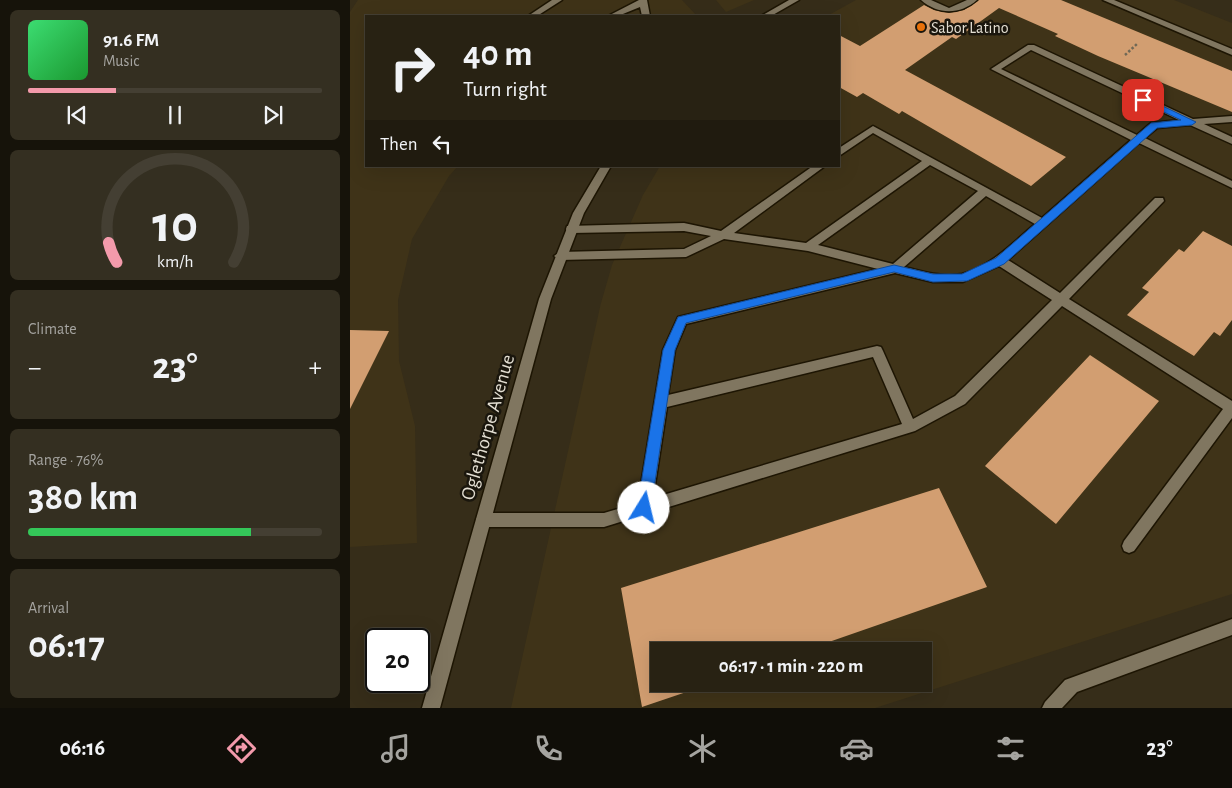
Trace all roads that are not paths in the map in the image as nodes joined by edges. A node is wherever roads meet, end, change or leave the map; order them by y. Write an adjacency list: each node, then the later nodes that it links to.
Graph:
1 (558, 0): 7 (main road)
2 (796, 0): 10 (main road)
3 (925, 0): 4 (main road)
4 (973, 0)
5 (1107, 0): 11 (main road)
6 (644, 1): 8 (main road); 9 (main road)
7 (534, 15)
8 (614, 15)
9 (646, 15)
10 (767, 15)
11 (1232, 52)
12 (1232, 119): 13 (main road)
13 (1192, 122): 14 (main road); 14 (main road); 15 (main road)
14 (1138, 139): 20 (main road); 23 (main road)
15 (1232, 141)
16 (840, 152): 17 (main road)
17 (930, 160): 21 (main road); 26 (main road)
18 (605, 167): 24 (main road, Oglethorpe Avenue)
19 (819, 167): 25 (main road)
20 (1232, 185)
21 (985, 191): 23 (main road); 29 (main road)
22 (1159, 201): 30 (main road)
23 (1043, 223): 28 (main road)
24 (571, 229): 25 (main road); 27 (main road, Oglethorpe Avenue)
25 (723, 235): 26 (main road); 27 (main road)
26 (808, 247): 29 (main road)
27 (560, 256): 34 (main road, Oglethorpe Avenue)
28 (1000, 261): 29 (main road); 30 (main road)
29 (894, 269): 31 (main road)
30 (1061, 300): 32 (main road); 35 (main road)
31 (660, 403): 32 (main road); 33 (main road)
32 (910, 427): 33 (main road)
33 (644, 508): 34 (main road)
34 (483, 520): 37 (main road, Oglethorpe Avenue)
35 (1129, 546)
36 (1232, 628): 38 (main road)
37 (431, 708)
38 (1051, 708)

